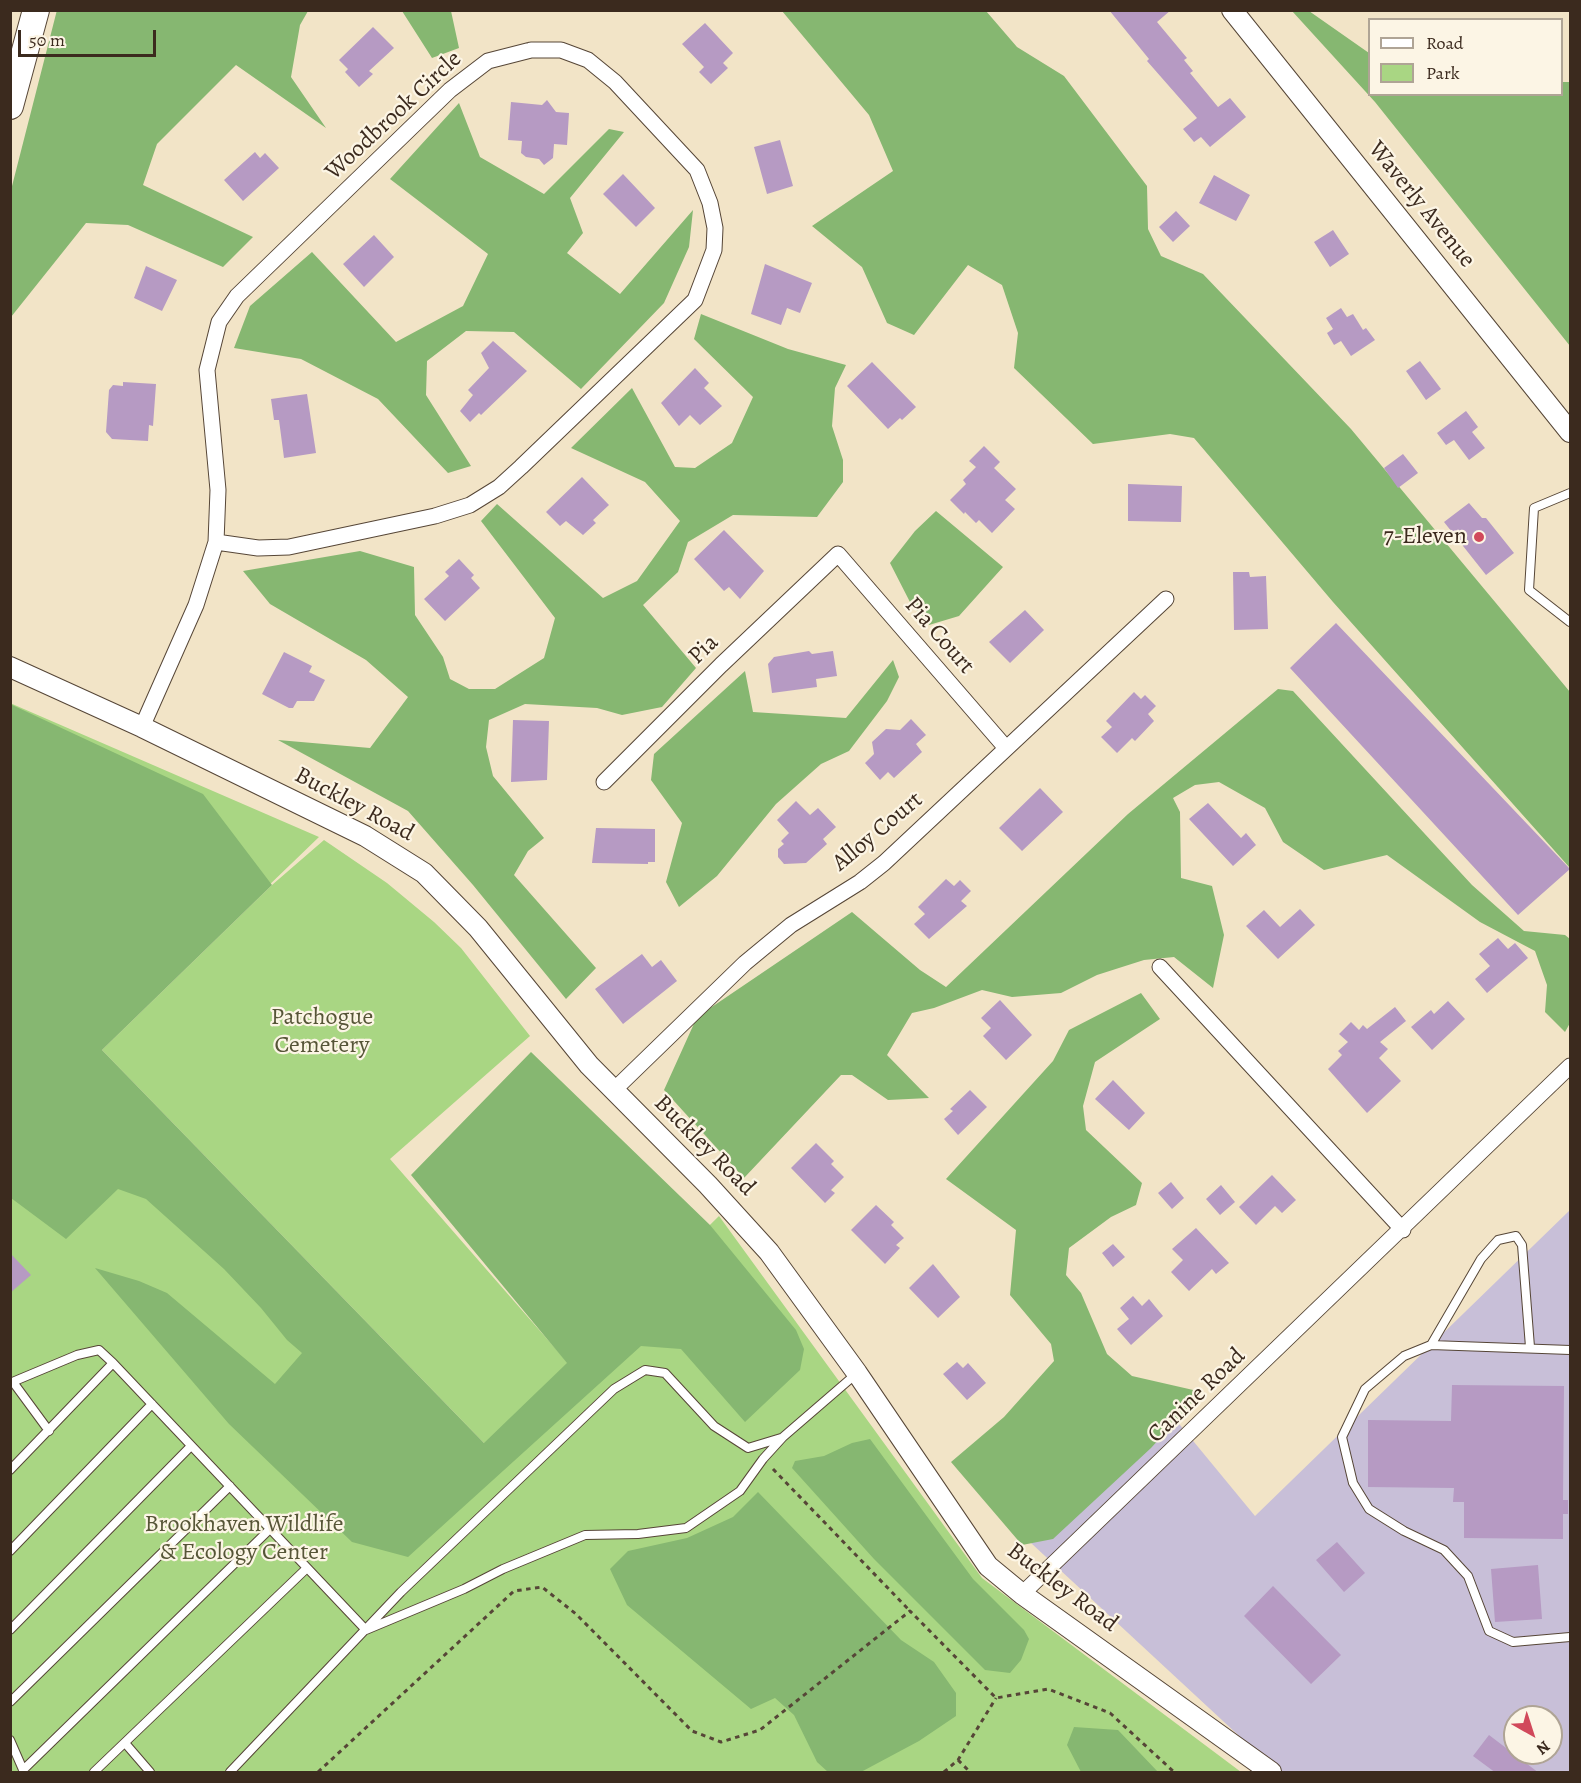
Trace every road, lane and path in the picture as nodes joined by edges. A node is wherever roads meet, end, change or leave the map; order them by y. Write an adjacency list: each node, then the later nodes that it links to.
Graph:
1 (36, 10): 3 (main road)
2 (1232, 10): 4 (street, Waverly Avenue)
3 (10, 106)
4 (1570, 432)
5 (1570, 493): 9 (lane)
6 (216, 542): 6 (street, Woodbrook Circle); 11 (street, Woodbrook Circle)
7 (838, 554): 12 (street, Pia Court); 13 (street, Pia)
8 (1166, 598): 12 (street, Alloy Court)
9 (1570, 621)
10 (10, 667): 11 (street, Buckley Road)
11 (142, 727): 16 (street, Buckley Road)
12 (1006, 748): 16 (street, Alloy Court)
13 (604, 782)
14 (1160, 966): 17 (street)
15 (1570, 1066): 17 (street, Canine Road)
16 (613, 1091): 22 (street, Buckley Road)
17 (1403, 1230): 34 (street, Canine Road)
18 (1431, 1346): 19 (lane); 19 (lane); 38 (lane)
19 (1530, 1347): 20 (lane)
20 (1570, 1350)
21 (113, 1363): 23 (lane); 24 (lane); 25 (lane)
22 (857, 1373): 26 (lane); 34 (street, Buckley Road)
23 (12, 1382): 25 (lane)
24 (152, 1404): 27 (lane); 32 (lane)
25 (49, 1431): 29 (lane)
26 (783, 1437): 28 (lane); 37 (lane)
27 (191, 1446): 30 (lane); 36 (lane)
28 (763, 1459): 35 (path); 37 (lane)
29 (10, 1470)
30 (230, 1486): 31 (lane); 40 (lane)
31 (270, 1529): 33 (lane); 44 (lane)
32 (10, 1551)
33 (307, 1568): 37 (lane); 42 (lane)
34 (1022, 1594): 52 (street, Buckley Road)
35 (910, 1611): 39 (path); 48 (path)
36 (10, 1630)
37 (366, 1630): 47 (lane)
38 (1570, 1637)
39 (996, 1698): 43 (path); 51 (path)
40 (10, 1702)
41 (10, 1740): 44 (lane)
42 (125, 1743): 45 (lane); 46 (lane)
43 (958, 1760): 49 (path); 50 (path)
44 (24, 1771)
45 (94, 1773)
46 (150, 1773)
47 (230, 1773)
48 (318, 1773)
49 (944, 1773)
50 (970, 1773)
51 (1174, 1773)
52 (1271, 1773)

